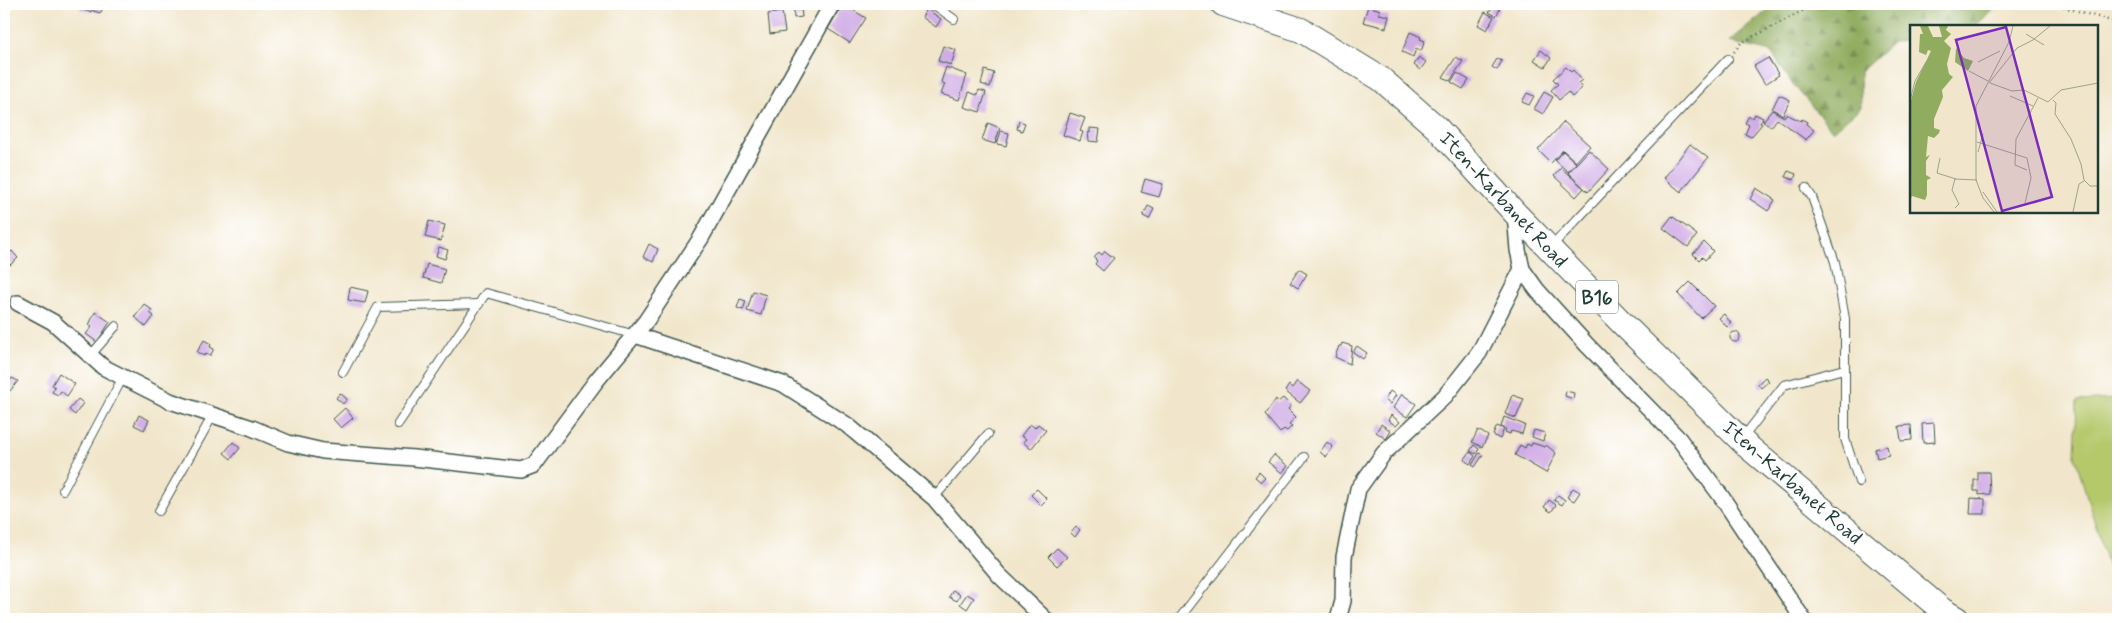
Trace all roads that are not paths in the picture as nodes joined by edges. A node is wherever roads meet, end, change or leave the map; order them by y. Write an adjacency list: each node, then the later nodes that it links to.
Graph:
1 (832, 4): 13 (street)
2 (933, 4): 4 (lane)
3 (1223, 4): 7 (main road, Iten-Karbanet Road / B16)
4 (954, 19)
5 (1728, 59): 8 (lane)
6 (1806, 188): 15 (lane)
7 (1515, 213): 8 (main road, Iten-Karbanet Road / B16); 9 (street)
8 (1550, 248): 21 (main road, Iten-Karbanet Road / B16)
9 (1522, 269): 29 (street); 30 (street)
10 (18, 303): 14 (street)
11 (479, 304): 13 (lane); 16 (lane); 19 (lane)
12 (116, 326): 14 (lane)
13 (635, 335): 18 (street); 25 (street)
14 (90, 356): 17 (street)
15 (1844, 368): 21 (lane); 23 (lane)
16 (343, 372)
17 (123, 377): 18 (street); 24 (lane)
18 (213, 415): 26 (lane)
19 (398, 424)
20 (988, 434): 25 (lane)
21 (1741, 440): 31 (main road, Iten-Karbanet Road / B16)
22 (1304, 457): 28 (lane)
23 (1859, 482)
24 (63, 490)
25 (934, 498): 27 (street)
26 (159, 511)
27 (1045, 619)
28 (1179, 619)
29 (1338, 619)
30 (1803, 619)
31 (1957, 619)

